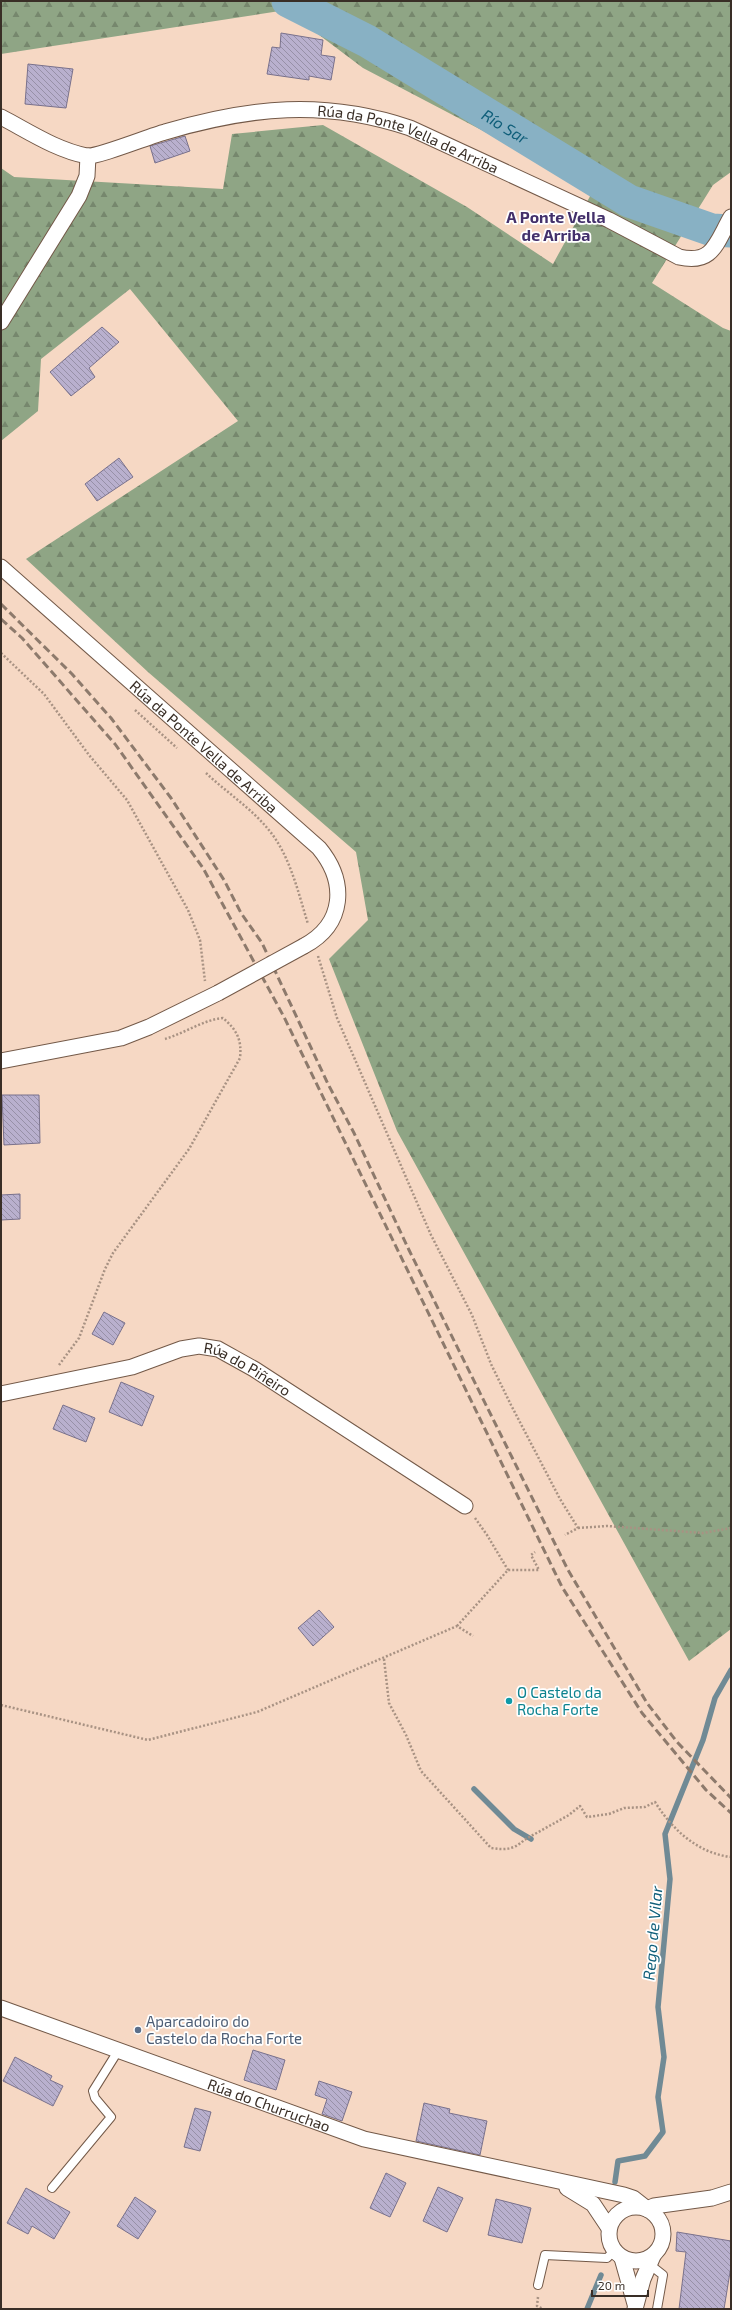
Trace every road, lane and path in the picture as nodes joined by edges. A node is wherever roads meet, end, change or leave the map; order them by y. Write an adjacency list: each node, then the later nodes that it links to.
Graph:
1 (1, 117): 2 (street)
2 (88, 156): 3 (street, Rúa da Ponte Vella de Arriba); 4 (street)
3 (731, 217)
4 (1, 322)
5 (1, 567): 10 (street, Rúa da Ponte Vella de Arriba)
6 (1, 653): 11 (path)
7 (133, 708): 8 (path)
8 (183, 752)
9 (204, 770): 10 (path)
10 (308, 944): 11 (street, Rúa da Ponte Vella de Arriba, bridge); 17 (path)
11 (212, 997): 13 (street, Rúa da Ponte Vella de Arriba)
12 (160, 1041): 14 (path)
13 (1, 1061)
14 (41, 1384): 15 (street, Rúa do Piñeiro); 16 (street, Rúa do Piñeiro)
15 (1, 1394)
16 (465, 1506): 21 (path)
17 (578, 1528): 18 (path); 19 (path)
18 (731, 1528)
19 (565, 1535)
20 (534, 1552): 21 (path)
21 (508, 1570): 22 (path)
22 (457, 1626): 23 (path); 24 (path)
23 (473, 1636)
24 (384, 1659): 25 (path); 26 (path)
25 (1, 1705)
26 (731, 1857)
27 (1, 2008): 28 (street, Rúa do Churruchao)
28 (118, 2051): 29 (street, Rúa do Churruchao); 30 (lane)
29 (544, 2179): 32 (street, Rúa do Churruchao); 33 (street, Rúa do Churruchao)
30 (52, 2188)
31 (731, 2192): 32 (street)
32 (647, 2209): 33 (street); 35 (street)
33 (609, 2228): 34 (street)
34 (614, 2256): 35 (street); 36 (lane); 37 (street)
35 (651, 2260): 37 (street); 38 (lane)
36 (538, 2286)
37 (635, 2306)
38 (657, 2309)

